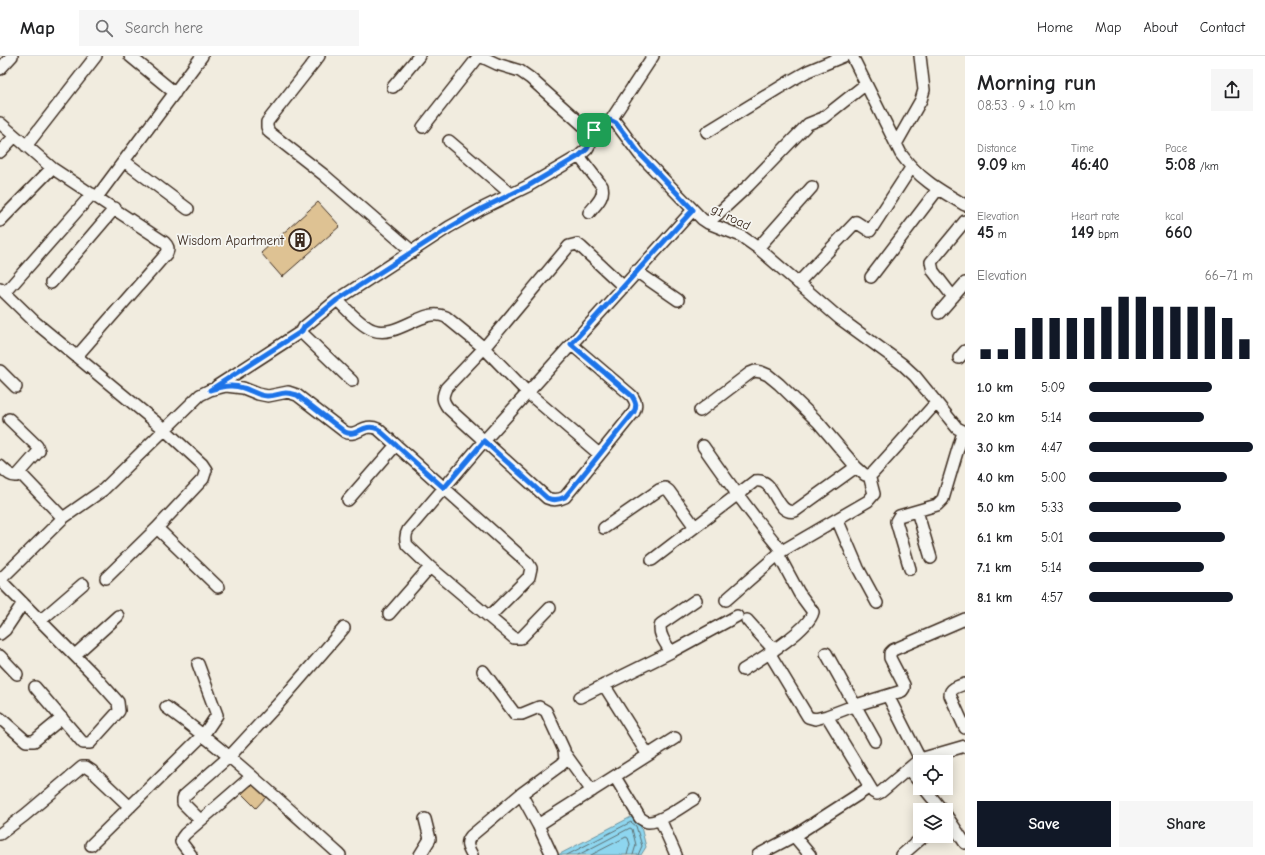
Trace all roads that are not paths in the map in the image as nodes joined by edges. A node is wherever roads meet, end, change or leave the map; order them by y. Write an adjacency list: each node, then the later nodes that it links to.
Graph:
1 (12, 56): 12 (street)
2 (96, 56): 24 (street)
3 (130, 56): 15 (street)
4 (202, 56): 15 (street)
5 (319, 56): 43 (street)
6 (418, 56): 14 (street)
7 (479, 56): 18 (street); 19 (street)
8 (654, 56): 16 (street)
9 (844, 56): 20 (street)
10 (852, 56): 13 (street)
11 (920, 56): 23 (street)
12 (0, 69)
13 (866, 84): 23 (street); 41 (street)
14 (393, 87)
15 (175, 93): 27 (street)
16 (610, 120): 19 (street); 37 (street, g1 road)
17 (0, 123): 21 (street)
18 (423, 127)
19 (594, 130): 26 (street)
20 (707, 132)
21 (15, 136): 24 (street); 25 (street)
22 (449, 141): 32 (street)
23 (896, 144): 29 (street)
24 (26, 146): 28 (street)
25 (0, 152)
26 (579, 156): 32 (street); 38 (street)
27 (124, 161): 33 (street); 36 (street)
28 (52, 168): 33 (street); 39 (street)
29 (911, 168): 31 (street); 47 (street)
30 (812, 187): 42 (street)
31 (938, 189): 34 (street); 45 (street)
32 (511, 194): 43 (street)
33 (94, 196): 35 (street); 50 (street)
34 (965, 205)
35 (114, 208): 46 (street); 58 (street)
36 (188, 209)
37 (693, 210): 41 (street, g1 road); 44 (street)
38 (589, 212)
39 (0, 221)
40 (965, 221): 51 (street)
41 (708, 223): 42 (street, g1 road)
42 (758, 248): 47 (street, g1 road)
43 (413, 252): 52 (street)
44 (636, 271): 49 (street); 53 (street)
45 (872, 277)
46 (51, 283)
47 (798, 283): 64 (street, g1 road)
48 (965, 283): 51 (street)
49 (624, 287): 56 (street); 57 (street)
50 (2, 290): 58 (street)
51 (953, 297): 54 (street)
52 (337, 300): 55 (street); 57 (street)
53 (678, 300)
54 (939, 313)
55 (302, 331): 60 (street); 62 (street)
56 (571, 344): 63 (street); 72 (street)
57 (484, 348): 63 (street); 69 (street)
58 (77, 356): 67 (street)
59 (0, 372): 61 (street)
60 (352, 381)
61 (16, 387)
62 (210, 390): 67 (street); 70 (street)
63 (528, 393): 69 (street); 72 (street)
64 (936, 403): 68 (street, g1 road); 76 (street)
65 (700, 411): 74 (street)
66 (9, 419): 75 (street)
67 (164, 429): 81 (street); 84 (street)
68 (964, 432): 80 (street)
69 (484, 441): 72 (street); 77 (street)
70 (396, 445): 77 (street); 79 (street)
71 (703, 446): 78 (street)
72 (599, 454)
73 (0, 466): 75 (street)
74 (856, 467): 76 (street); 78 (street)
75 (20, 473): 81 (street)
76 (869, 475): 82 (street)
77 (444, 488): 89 (street); 102 (street)
78 (737, 495): 83 (street); 86 (street)
79 (348, 500)
80 (917, 511): 87 (street); 90 (street)
81 (63, 518): 92 (street)
82 (837, 519): 86 (street); 98 (street)
83 (695, 527): 85 (street); 88 (street)
84 (157, 528): 91 (street); 94 (street)
85 (604, 528)
86 (780, 553): 96 (street); 107 (street)
87 (931, 558)
88 (652, 560)
89 (430, 567): 100 (street); 102 (street)
90 (910, 569)
91 (106, 578)
92 (0, 580): 97 (street)
93 (83, 584): 104 (street)
94 (218, 586)
95 (696, 600): 108 (street)
96 (726, 600)
97 (23, 603): 104 (street); 106 (street)
98 (877, 603)
99 (550, 608): 102 (street)
100 (389, 614)
101 (118, 616): 111 (street)
102 (489, 617)
103 (965, 619): 119 (street)
104 (40, 621): 111 (street)
105 (344, 628): 135 (street)
106 (0, 634)
107 (779, 648): 108 (street); 113 (street); 123 (street)
108 (671, 652): 117 (street)
109 (826, 653): 121 (street)
110 (0, 656): 115 (street)
111 (75, 656): 125 (street)
112 (198, 664): 127 (street)
113 (744, 670)
114 (483, 671): 131 (street)
115 (17, 674)
116 (965, 684): 126 (street)
117 (604, 685): 120 (street); 132 (street)
118 (35, 687): 125 (street)
119 (888, 696): 121 (street); 133 (street)
120 (580, 697)
121 (856, 705): 123 (street); 129 (street)
122 (166, 707): 127 (street)
123 (827, 716): 141 (street)
124 (0, 718): 125 (street)
125 (62, 718)
126 (965, 728)
127 (204, 734): 135 (street); 147 (street)
128 (675, 738): 132 (street)
129 (875, 741)
130 (965, 746): 134 (street)
131 (566, 755): 142 (street); 143 (street)
132 (648, 755): 140 (street)
133 (918, 755)
134 (934, 755)
135 (230, 756): 139 (street); 150 (street)
136 (913, 765): 137 (street)
137 (908, 769): 138 (street); 141 (street)
138 (913, 775)
139 (252, 776): 150 (street); 160 (street)
140 (615, 777): 142 (street); 149 (street)
141 (870, 787): 154 (street)
142 (592, 791): 151 (street)
143 (520, 794): 151 (street); 162 (street)
144 (930, 795): 146 (street)
145 (694, 799): 149 (street)
146 (936, 803)
147 (130, 807): 153 (street); 157 (street)
148 (425, 819): 161 (street)
149 (660, 819): 163 (street)
150 (200, 820): 159 (street)
151 (538, 825): 158 (street)
152 (953, 826): 156 (street)
153 (0, 834)
154 (794, 836): 164 (street); 165 (street)
155 (916, 843): 166 (street)
156 (965, 843)
157 (91, 845)
158 (548, 854)
159 (191, 855)
160 (340, 855)
161 (420, 855)
162 (472, 855)
163 (676, 855)
164 (758, 855)
165 (810, 855)
166 (902, 855)

